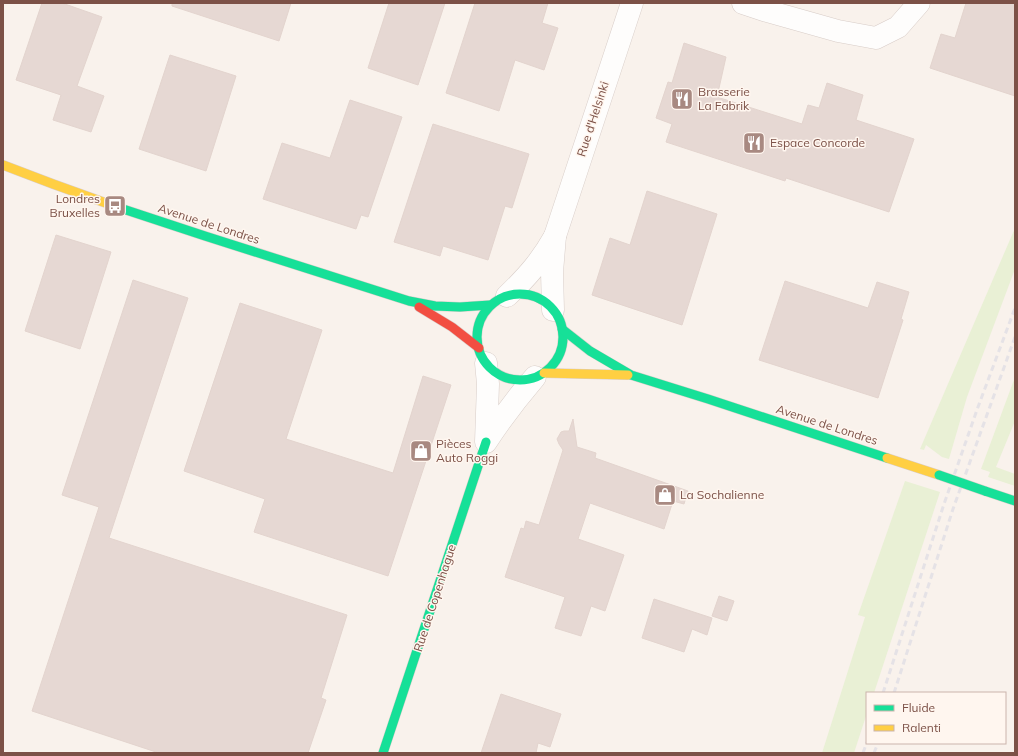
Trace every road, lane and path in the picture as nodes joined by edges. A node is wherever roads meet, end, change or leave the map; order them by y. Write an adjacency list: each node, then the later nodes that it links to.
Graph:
1 (632, 3): 5 (street, Rue d'Helsinki)
2 (743, 3): 3 (street)
3 (919, 3)
4 (3, 165): 7 (street, Avenue de Londres)
5 (555, 236): 6 (street, Rue d'Helsinki); 8 (street, Rue d'Helsinki)
6 (499, 300): 7 (street, Avenue de Londres); 8 (street); 9 (street)
7 (409, 301): 9 (street, Avenue de Londres)
8 (558, 319): 10 (street); 11 (street, Avenue de Londres)
9 (483, 356): 10 (street); 12 (street, Rue de Copenhague)
10 (539, 375): 11 (street, Avenue de Londres); 12 (street, Rue de Copenhague)
11 (631, 375): 13 (street, Avenue de Londres, bridge)
12 (486, 442): 14 (street, Rue de Copenhague)
13 (1015, 501)
14 (383, 753)

